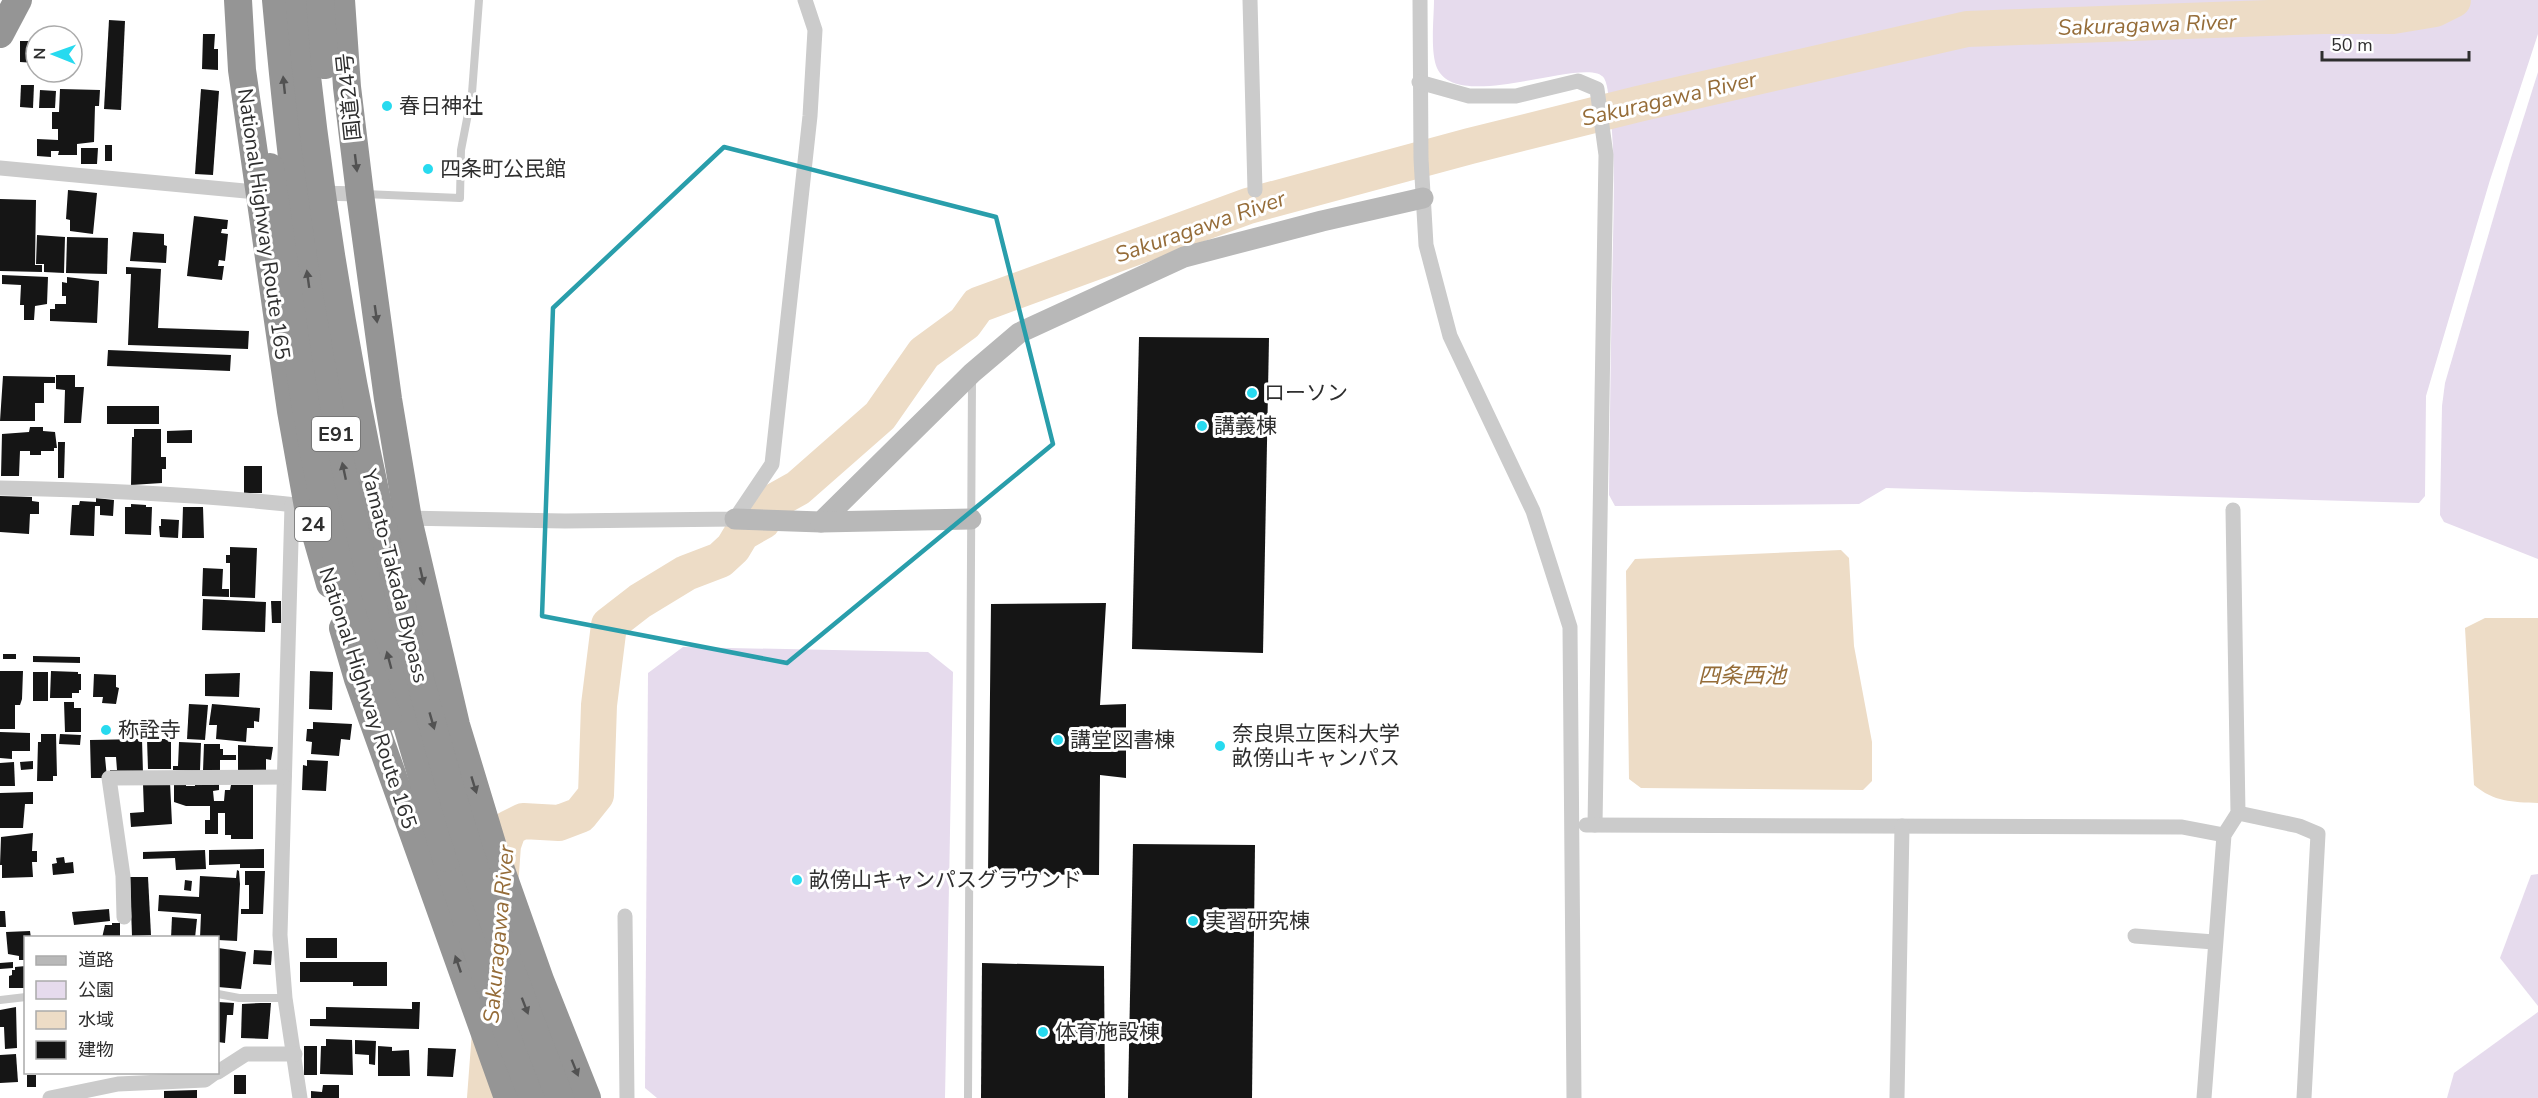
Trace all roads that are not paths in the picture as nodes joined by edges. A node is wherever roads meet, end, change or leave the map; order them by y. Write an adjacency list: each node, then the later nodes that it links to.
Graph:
1 (18, 0): 12 (highway)
2 (238, 0): 16 (highway, National Highway Route 165 / 24)
3 (253, 0): 34 (highway, bridge)
4 (276, 0): 34 (highway, Yamato-Takada Bypass / E91, one-way to 4, bridge)
5 (299, 0): 20 (highway, Yamato-Takada Bypass / E91, bridge)
6 (320, 0): 20 (highway, bridge)
7 (341, 0): 17 (highway, 国道24号, one-way to 17)
8 (479, 0): 17 (lane)
9 (805, 0): 25 (street)
10 (1250, 0): 15 (street)
11 (1420, 0): 13 (street)
12 (0, 34)
13 (1419, 82): 18 (street); 31 (street)
14 (0, 168): 16 (street)
15 (1255, 190)
16 (258, 193): 17 (street); 22 (highway, National Highway Route 165 / 24)
17 (360, 194): 24 (highway, one-way to 24)
18 (1423, 198): 19 (street); 30 (street)
19 (972, 373): 26 (lane); 27 (street)
20 (367, 460): 50 (highway, Yamato-Takada Bypass / E91, one-way to 50, bridge)
21 (0, 488): 22 (street)
22 (300, 506): 24 (street); 28 (street); 48 (highway, National Highway Route 165 / 24, one-way to 22)
23 (2233, 510): 29 (street)
24 (408, 519): 25 (street); 51 (highway, one-way to 51)
25 (735, 519): 27 (street)
26 (971, 519): 27 (street); 53 (lane)
27 (821, 522)
28 (284, 777): 36 (street); 41 (street)
29 (2238, 813): 33 (street); 57 (street)
30 (1573, 825): 31 (street); 54 (street)
31 (1595, 825): 32 (street)
32 (1902, 826): 33 (street); 55 (street)
33 (2224, 836): 38 (street)
34 (446, 858): 49 (highway, Yamato-Takada Bypass / E91)
35 (625, 916): 52 (street)
36 (124, 917)
37 (2135, 936): 38 (street)
38 (2214, 942): 56 (street)
39 (219, 994): 41 (lane)
40 (24, 997): 42 (lane)
41 (285, 998): 43 (street)
42 (0, 1000)
43 (295, 1054): 44 (street); 47 (street)
44 (219, 1071)
45 (214, 1074): 46 (street)
46 (50, 1098)
47 (300, 1098)
48 (508, 1098)
49 (533, 1098)
50 (560, 1098)
51 (587, 1098)
52 (627, 1098)
53 (968, 1098)
54 (1574, 1098)
55 (1898, 1098)
56 (2204, 1098)
57 (2304, 1098)

